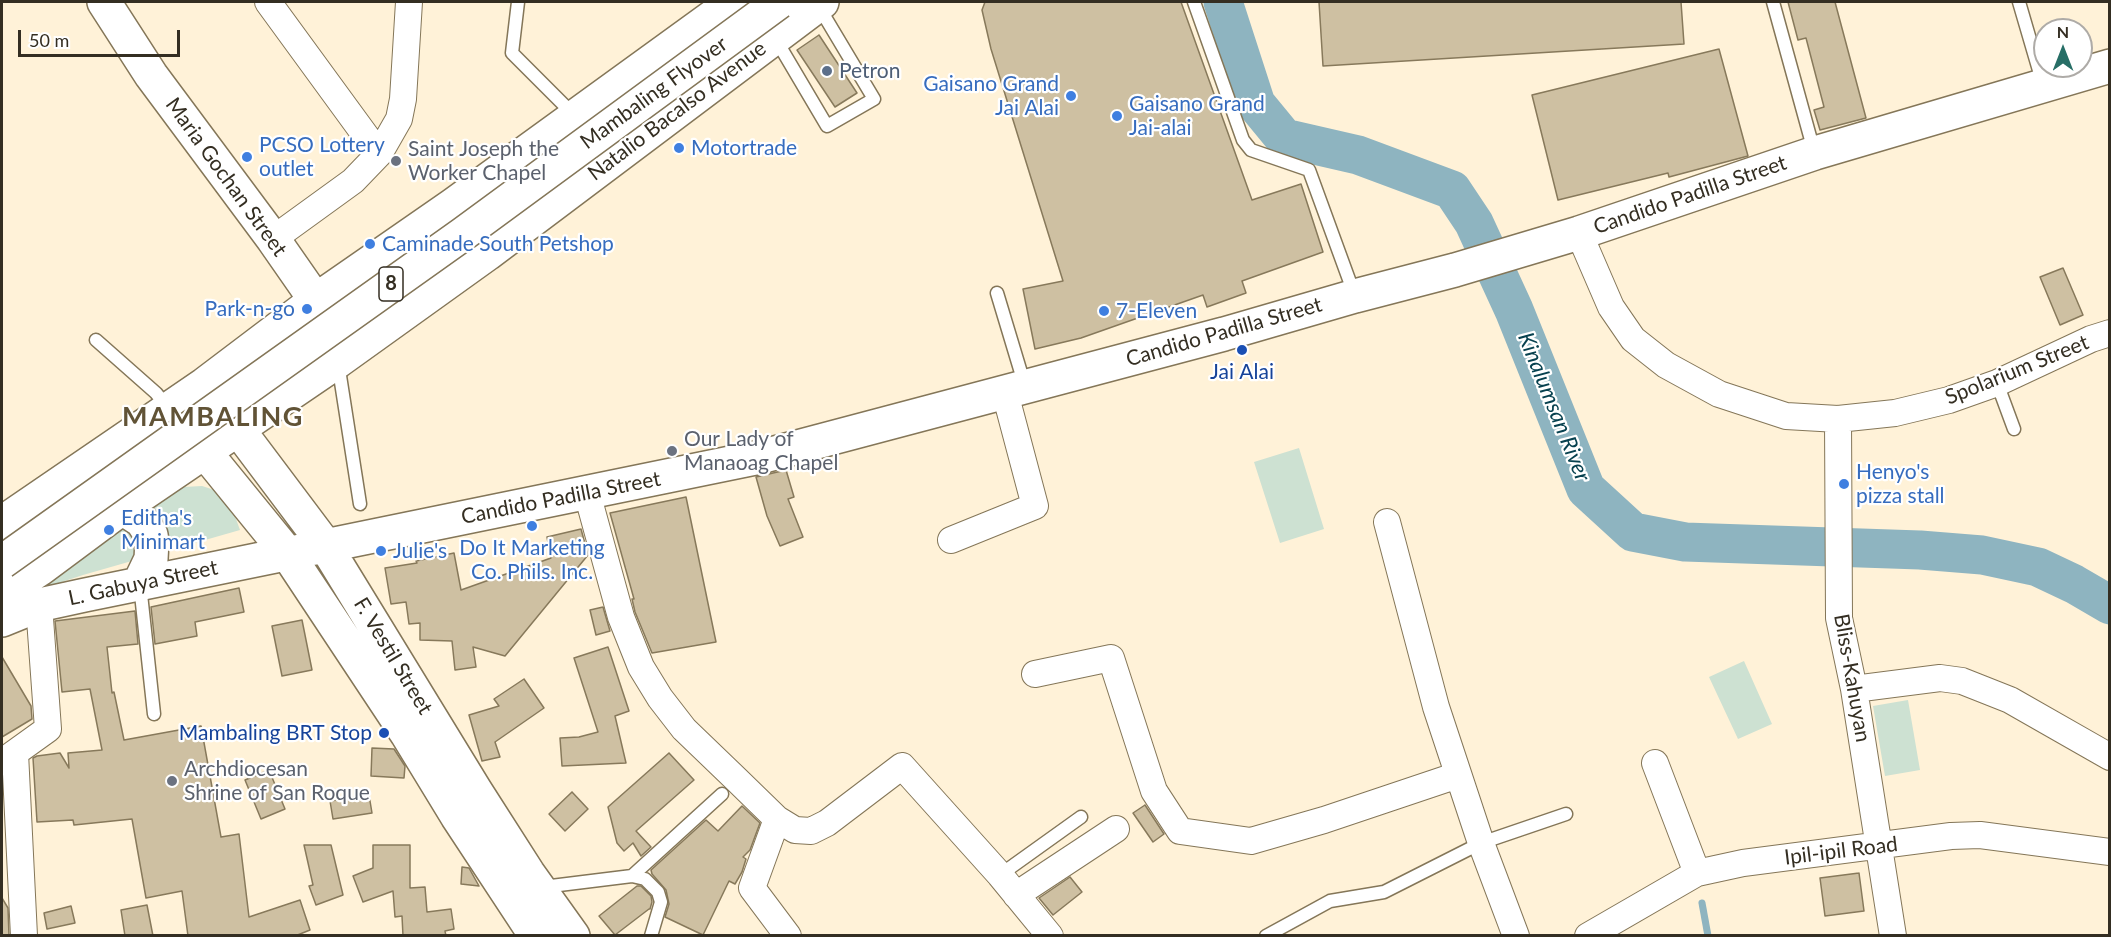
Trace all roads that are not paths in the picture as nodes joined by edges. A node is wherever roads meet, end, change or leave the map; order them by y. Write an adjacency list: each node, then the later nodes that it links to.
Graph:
1 (104, 2): 18 (main road, Maria Gochan Street)
2 (268, 2): 16 (street)
3 (409, 2): 16 (street)
4 (518, 2): 14 (lane)
5 (779, 2): 42 (main road, Mambaling Flyover / 8, bridge)
6 (1194, 2): 20 (lane)
7 (1773, 2): 15 (lane)
8 (2019, 2): 13 (lane)
9 (820, 4): 11 (main road, Natalio Bacalso Avenue / 8); 11 (lane)
10 (721, 5): 14 (main road, 8)
11 (775, 37): 24 (main road, Natalio Bacalso Avenue / 8)
12 (2109, 66): 13 (main road, Candido Padilla Street)
13 (2044, 86): 15 (main road, Candido Padilla Street)
14 (575, 116): 21 (main road, 8)
15 (1815, 153): 17 (main road, Candido Padilla Street)
16 (379, 154): 18 (street)
17 (1579, 233): 20 (main road, Candido Padilla Street); 29 (street, Spolarium Street)
18 (273, 239): 21 (main road, Maria Gochan Street)
19 (997, 293): 27 (lane)
20 (1355, 296): 27 (main road, Candido Padilla Street)
21 (316, 300): 24 (main road, Maria Gochan Street); 26 (main road, 8)
22 (2109, 333): 25 (street, Spolarium Street)
23 (96, 340): 28 (lane)
24 (344, 356): 30 (main road, Natalio Bacalso Avenue / 8); 35 (lane)
25 (1997, 383): 29 (street, Spolarium Street); 31 (lane)
26 (205, 384): 28 (main road, 8); 30 (main road, F. Vestil Street)
27 (1015, 390): 34 (main road, Candido Padilla Street); 39 (street)
28 (168, 408): 32 (main road, 8); 33 (main road, F. Vestil Street)
29 (1838, 419): 48 (street, Bliss-Kahuyan)
30 (237, 429): 33 (main road, Natalio Bacalso Avenue / 8); 40 (main road, F. Vestil Street)
31 (2014, 429)
32 (116, 444): 36 (main road); 38 (main road, 8)
33 (206, 452): 36 (main road, Natalio Bacalso Avenue / 8); 41 (main road, F. Vestil Street)
34 (587, 493): 40 (main road, Candido Padilla Street); 57 (street)
35 (360, 504)
36 (122, 508): 43 (main road); 44 (main road, Natalio Bacalso Avenue / 8)
37 (1387, 522): 53 (street)
38 (2, 523)
39 (951, 540)
40 (325, 544): 41 (main road, Candido Padilla Street); 66 (main road, F. Vestil Street)
41 (287, 553): 43 (main road, L. Gabuya Street); 69 (main road, F. Vestil Street)
42 (2, 562)
43 (139, 584): 45 (main road, L. Gabuya Street); 49 (lane)
44 (2, 594)
45 (39, 605): 46 (main road, L. Gabuya Street); 50 (street)
46 (2, 620)
47 (1035, 674): 53 (street)
48 (1854, 688): 51 (street); 60 (street, Bliss-Kahuyan)
49 (154, 714)
50 (8, 757): 65 (street)
51 (2109, 758)
52 (1655, 763): 62 (street)
53 (1458, 775): 59 (street)
54 (722, 794): 64 (lane)
55 (1566, 814): 59 (lane)
56 (1081, 817): 63 (lane)
57 (777, 819): 63 (street); 72 (street)
58 (1116, 829): 67 (street)
59 (1481, 843): 74 (lane); 75 (street)
60 (1879, 846): 61 (street, Ipil-ipil Road); 62 (street, Ipil-ipil Road); 77 (street, Bliss-Kahuyan)
61 (2109, 852)
62 (1697, 873): 76 (street, Ipil-ipil Road)
63 (1000, 875): 67 (street)
64 (632, 876): 66 (lane); 71 (lane)
65 (11, 888): 68 (street)
66 (538, 888): 70 (main road, F. Vestil Street)
67 (1016, 895): 73 (street)
68 (18, 932)
69 (536, 936)
70 (573, 936)
71 (651, 936)
72 (788, 936)
73 (1050, 936)
74 (1266, 936)
75 (1516, 936)
76 (1588, 936)
77 (1893, 936)

